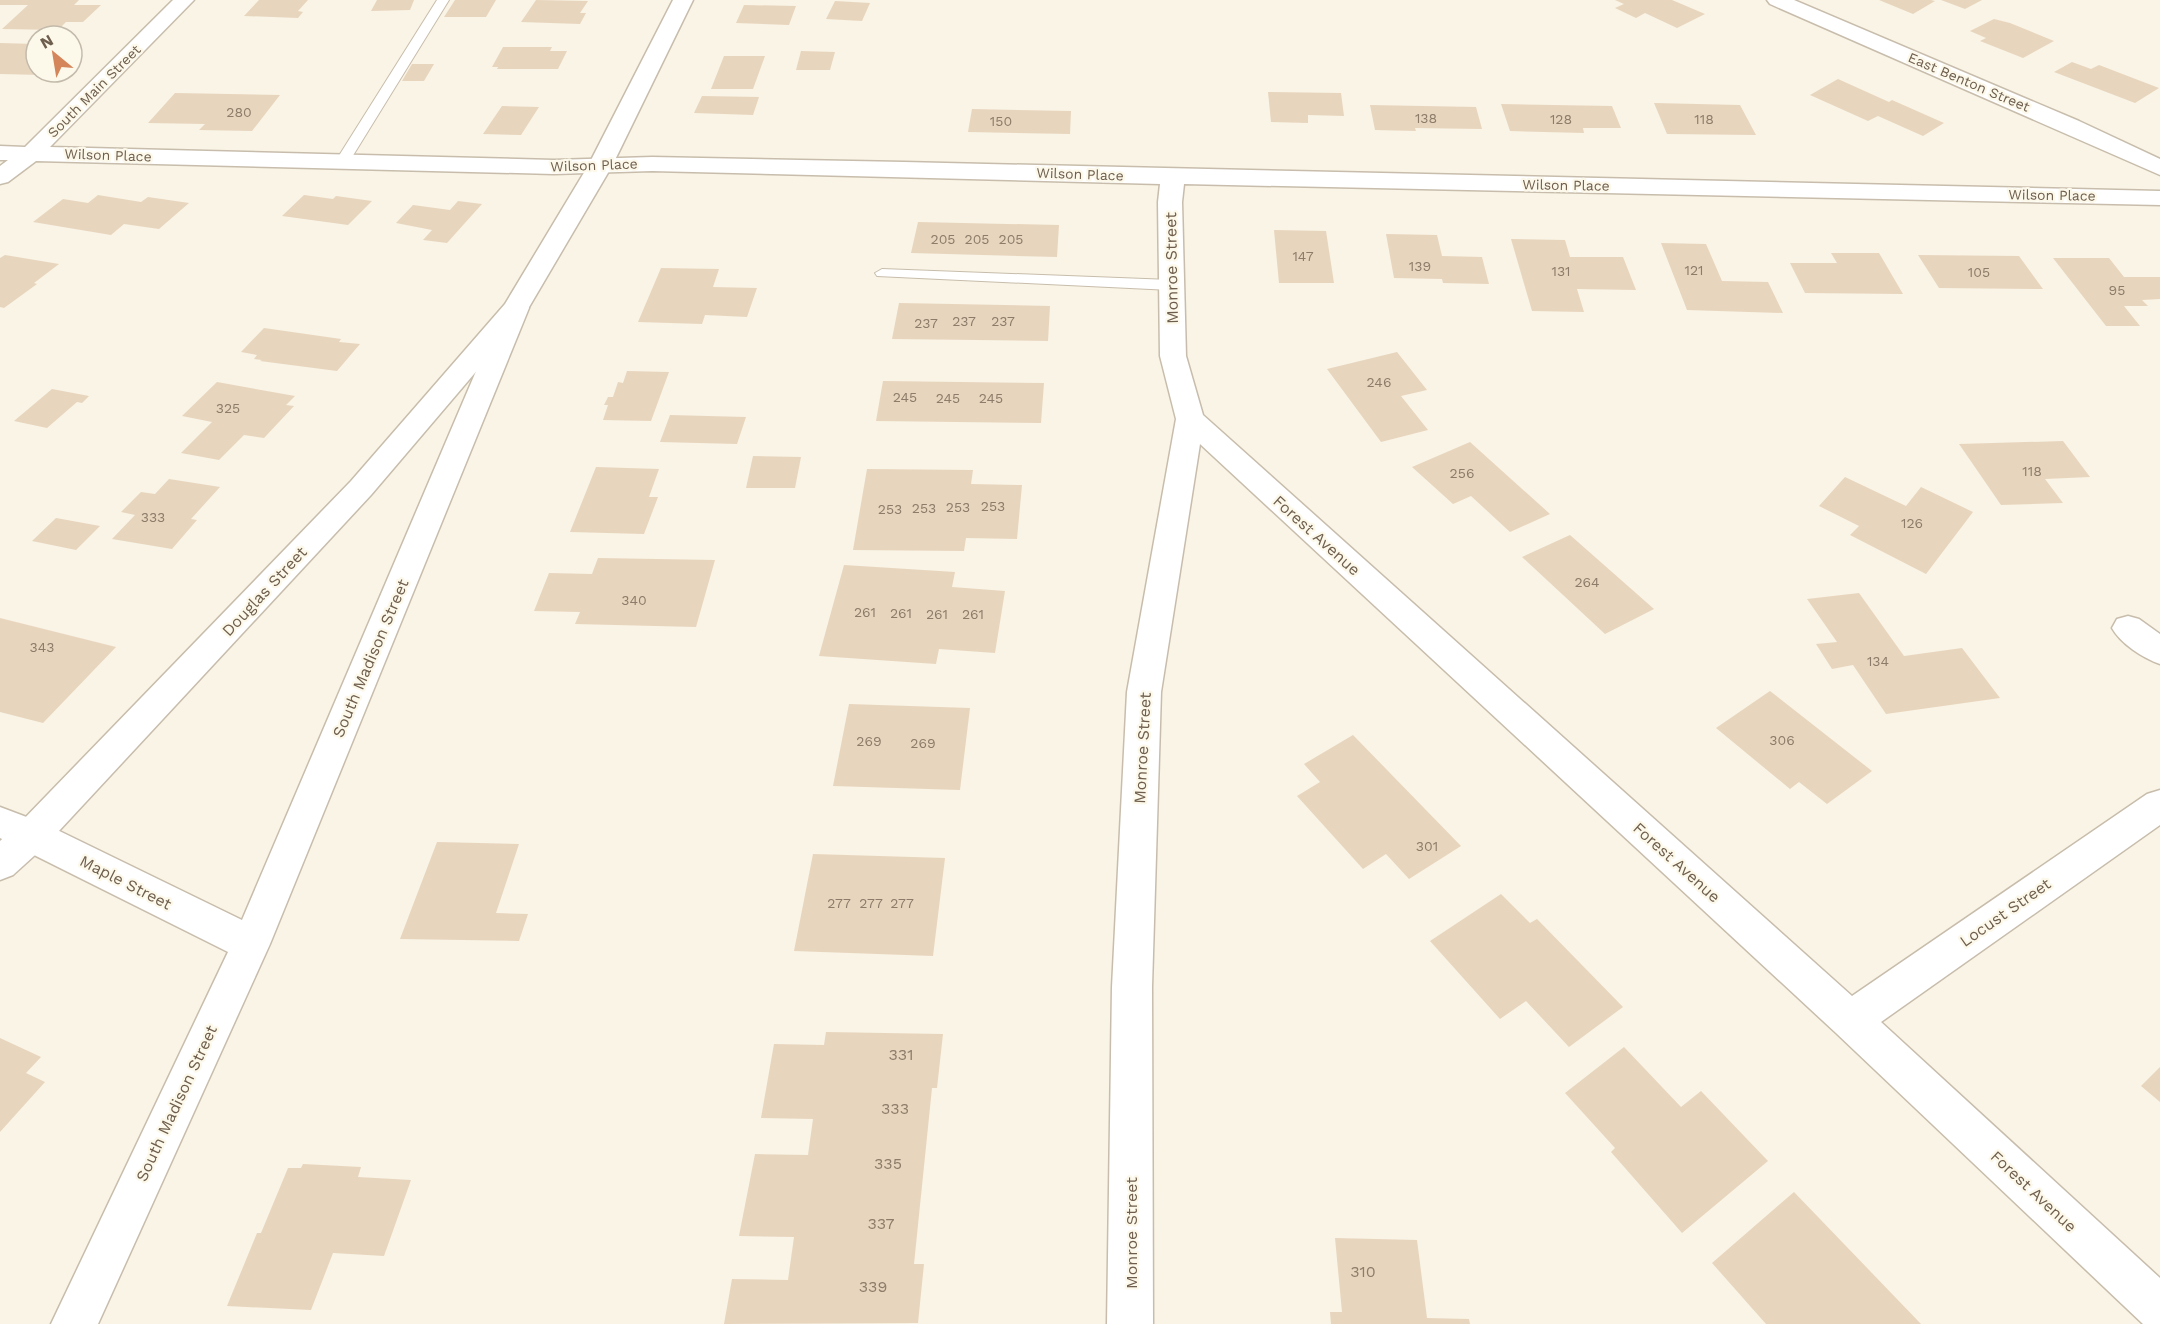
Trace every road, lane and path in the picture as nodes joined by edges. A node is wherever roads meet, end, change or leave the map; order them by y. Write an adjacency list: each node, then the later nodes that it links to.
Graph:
1 (184, 0): 6 (street, South Main Street)
2 (443, 0): 7 (lane)
3 (683, 0): 8 (street, South Madison Street)
4 (1777, 0): 9 (street, East Benton Street)
5 (0, 153): 6 (street, Wilson Place)
6 (32, 153): 7 (street, Wilson Place); 10 (street, South Main Street)
7 (342, 162): 8 (street, Wilson Place)
8 (600, 166): 11 (street, Wilson Place); 15 (street, South Madison Street)
9 (2160, 168)
10 (0, 177)
11 (1173, 177): 12 (street, Wilson Place); 14 (street, Monroe Street)
12 (2160, 198)
13 (882, 273): 14 (lane)
14 (1171, 285): 16 (street, Monroe Street)
15 (516, 308): 20 (street, Douglas Street); 22 (street, South Madison Street)
16 (1190, 418): 23 (street, Forest Avenue); 26 (street, Monroe Street)
17 (2128, 628): 18 (street)
18 (2160, 651)
19 (2160, 805): 23 (street, Locust Street)
20 (16, 829): 21 (street, Douglas Street); 22 (street, Maple Street)
21 (0, 864)
22 (251, 944): 25 (street, South Madison Street)
23 (1850, 1020): 24 (street, Forest Avenue)
24 (2160, 1309)
25 (74, 1324)
26 (1130, 1324)

